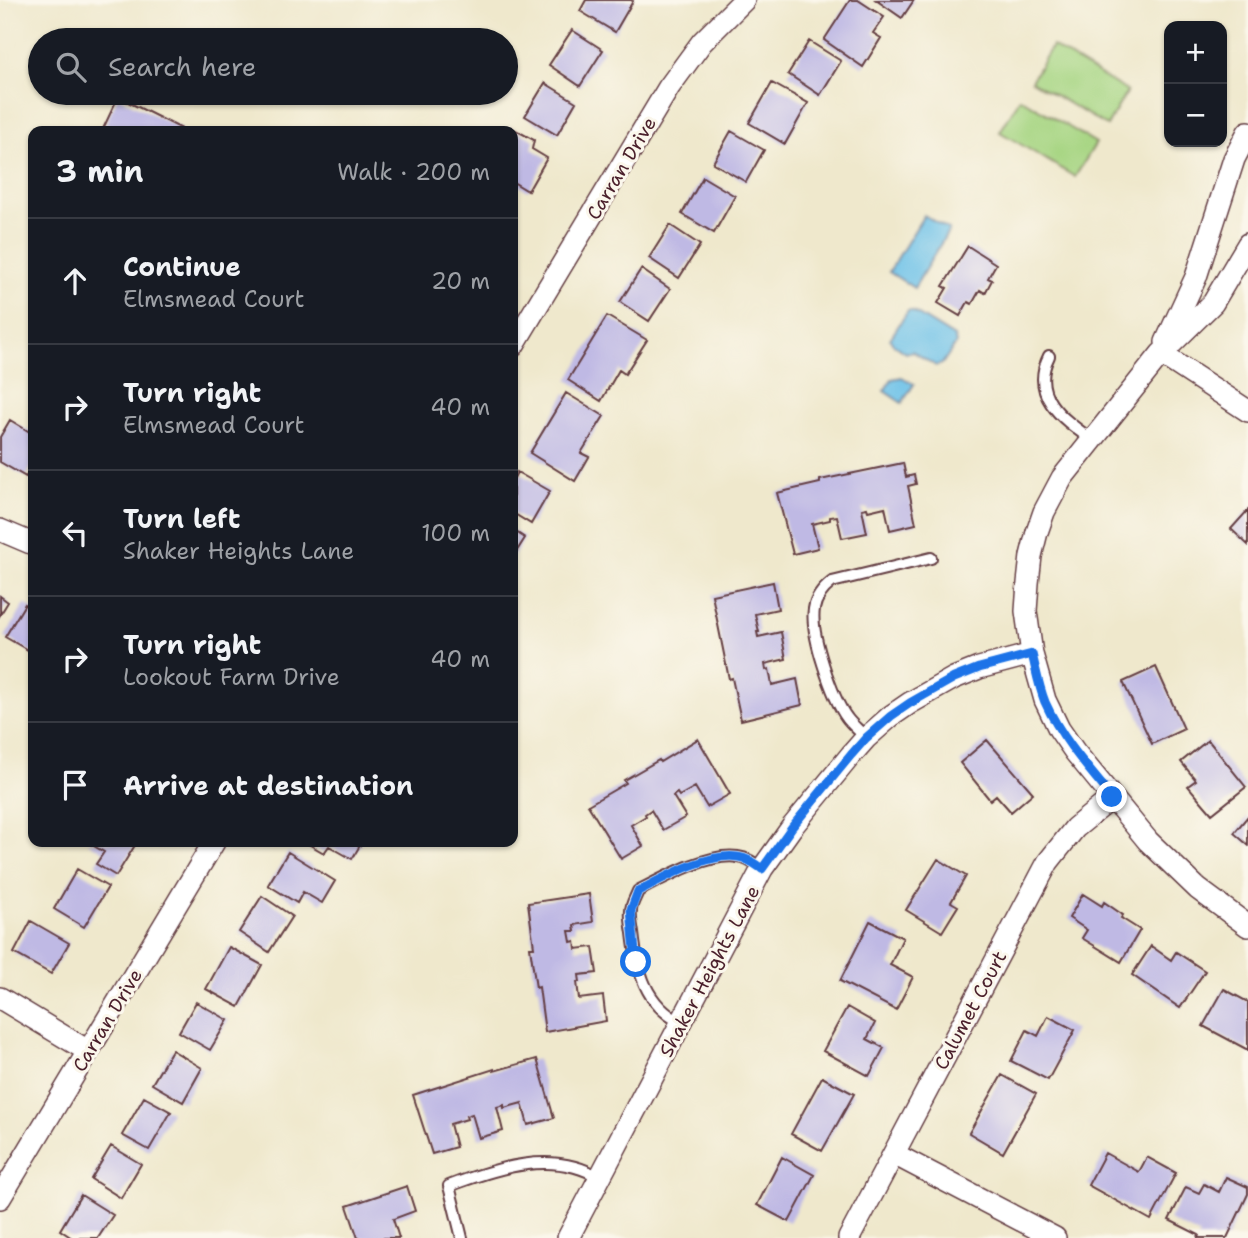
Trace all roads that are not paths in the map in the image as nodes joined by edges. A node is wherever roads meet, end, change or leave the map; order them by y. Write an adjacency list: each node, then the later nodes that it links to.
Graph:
1 (744, 0): 4 (street, Carran Drive)
2 (1248, 132): 5 (street)
3 (1248, 244): 5 (street)
4 (518, 338)
5 (1161, 354): 7 (street); 8 (street)
6 (1049, 356): 8 (lane)
7 (1248, 411)
8 (1092, 440): 12 (street)
9 (0, 530): 10 (street)
10 (28, 542)
11 (931, 558): 13 (lane)
12 (1032, 654): 13 (street, Shaker Heights Lane); 14 (street)
13 (866, 738): 16 (street, Shaker Heights Lane)
14 (1112, 797): 17 (street); 21 (street, Calumet Court)
15 (211, 847): 20 (street, Carran Drive)
16 (762, 869): 19 (street, Shaker Heights Lane); 19 (lane)
17 (1248, 926)
18 (0, 998): 20 (street)
19 (682, 1023): 22 (street, Shaker Heights Lane)
20 (88, 1051): 23 (street, Carran Drive)
21 (894, 1154): 26 (street, Calumet Court); 27 (street)
22 (600, 1178): 24 (lane); 25 (street, Shaker Heights Lane)
23 (0, 1198)
24 (461, 1238)
25 (568, 1238)
26 (849, 1238)
27 (1055, 1238)

